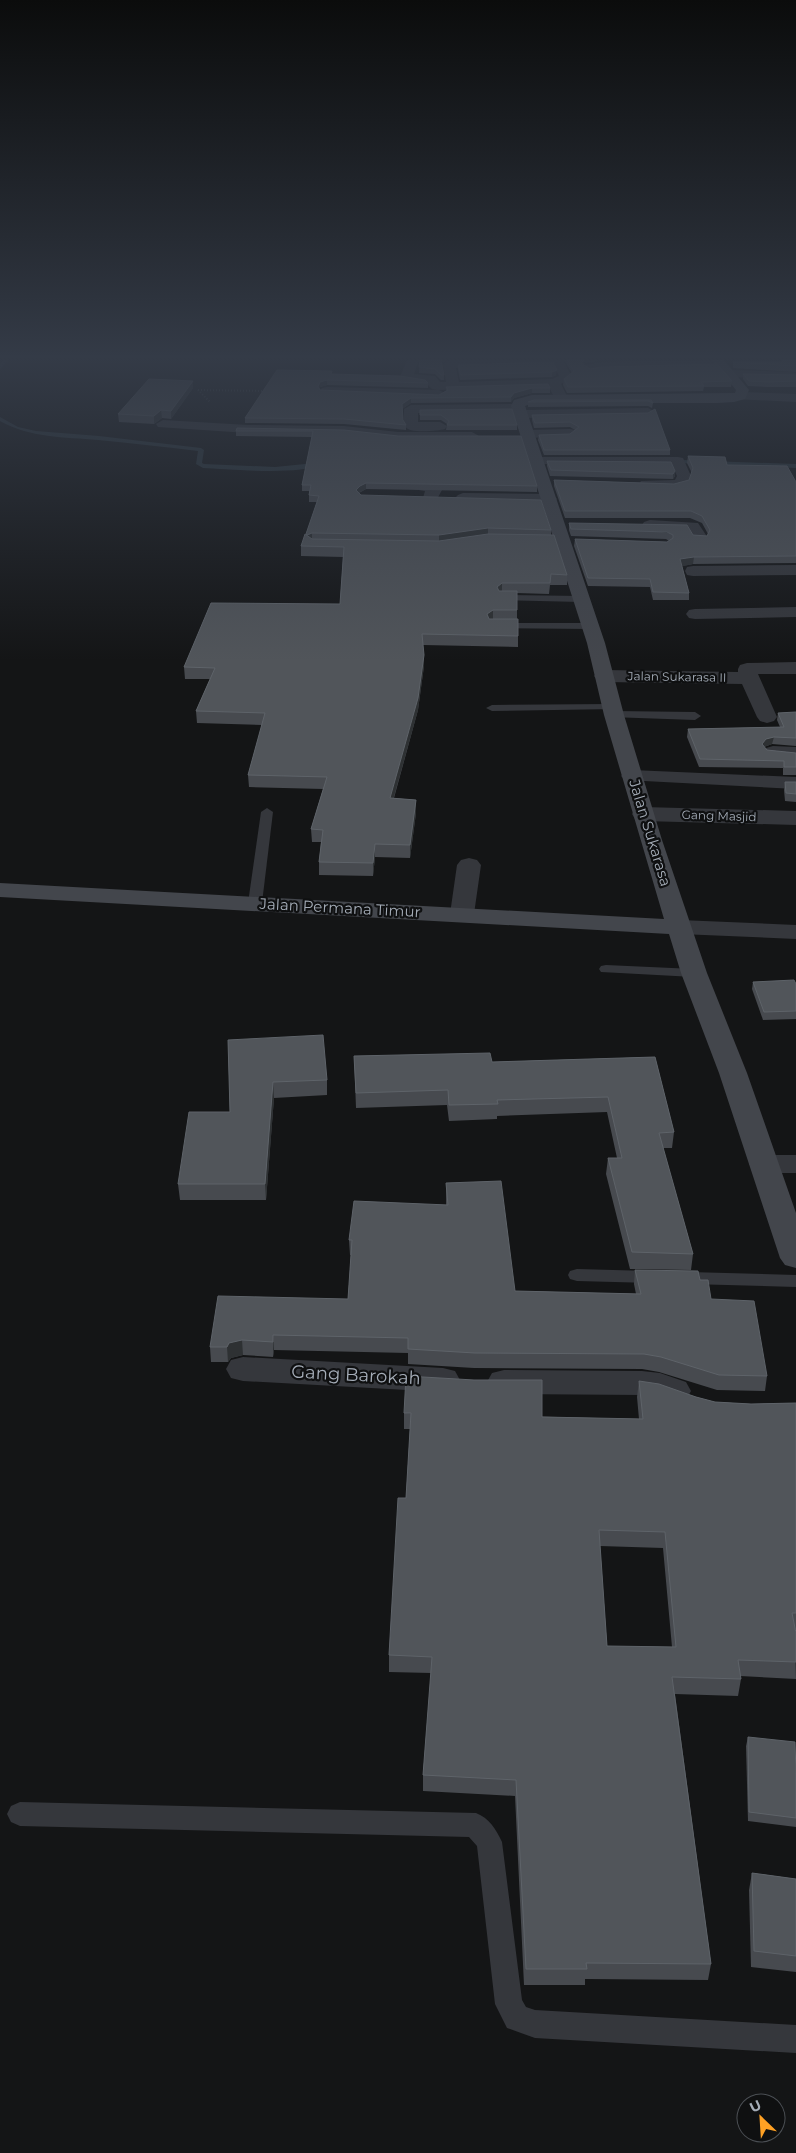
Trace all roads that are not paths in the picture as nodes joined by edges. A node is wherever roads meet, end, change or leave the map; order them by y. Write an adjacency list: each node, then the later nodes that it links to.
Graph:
1 (536, 461): 3 (street); 6 (street, Jalan Sukarasa)
2 (382, 482): 5 (street)
3 (636, 484)
4 (394, 497): 5 (street)
5 (431, 498): 6 (street)
6 (549, 499): 9 (street, Jalan Sukarasa)
7 (575, 525): 9 (street)
8 (632, 525): 10 (street)
9 (561, 537): 14 (street, Jalan Sukarasa)
10 (700, 538)
11 (796, 570): 12 (street)
12 (693, 571)
13 (503, 598): 14 (lane)
14 (581, 599): 18 (street, Jalan Sukarasa)
15 (796, 612): 16 (street)
16 (695, 614)
17 (493, 626): 18 (lane)
18 (590, 626): 20 (street, Jalan Sukarasa)
19 (796, 668): 21 (street)
20 (604, 676): 21 (street, Jalan Sukarasa II); 23 (street, Jalan Sukarasa)
21 (749, 678): 25 (street)
22 (492, 708): 23 (lane)
23 (613, 711): 24 (lane); 28 (street, Jalan Sukarasa)
24 (695, 716)
25 (766, 717)
26 (773, 752): 27 (street)
27 (796, 753)
28 (632, 776): 29 (street); 31 (street, Jalan Sukarasa)
29 (796, 783)
30 (267, 812): 35 (lane)
31 (643, 814): 32 (street, Gang Masjid); 37 (street, Jalan Sukarasa)
32 (796, 818)
33 (469, 865): 36 (street)
34 (0, 890): 35 (street, Jalan Permana Timur)
35 (255, 903): 36 (street, Jalan Permana Timur)
36 (462, 914): 37 (street, Jalan Permana Timur)
37 (680, 928): 38 (street); 40 (street, Jalan Sukarasa)
38 (796, 932)
39 (606, 969): 40 (lane)
40 (694, 973): 41 (street, Jalan Sukarasa)
41 (764, 1164): 42 (street); 43 (street, Jalan Sukarasa)
42 (796, 1164)
43 (796, 1258)
44 (577, 1275): 45 (lane)
45 (796, 1281)
46 (243, 1369): 47 (street, Gang Barokah)
47 (701, 1401)
48 (20, 1814): 49 (lane)
49 (796, 2038)

